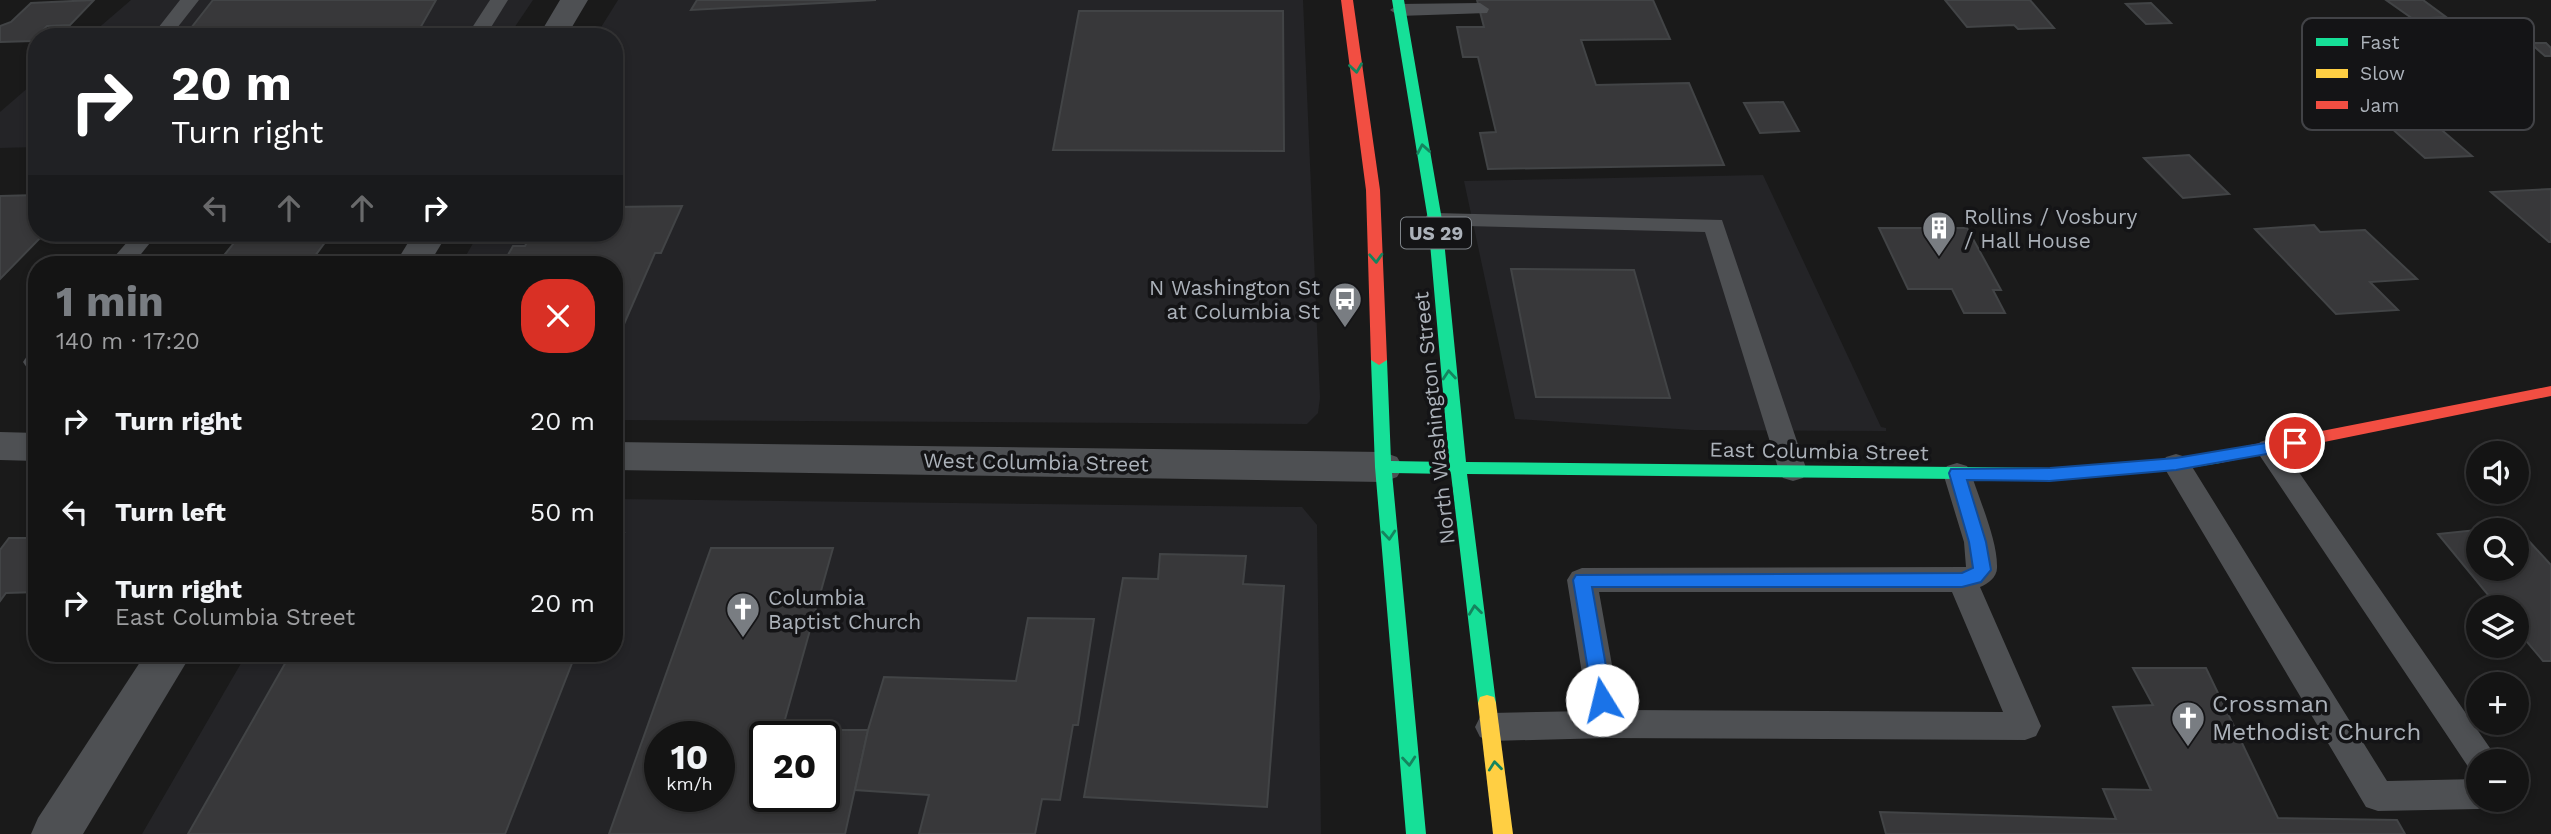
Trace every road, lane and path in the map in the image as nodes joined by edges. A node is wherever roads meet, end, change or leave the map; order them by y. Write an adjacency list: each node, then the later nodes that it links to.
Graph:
1 (190, 0): 7 (lane)
2 (499, 0): 8 (lane)
3 (574, 0): 9 (street)
4 (1347, 0): 19 (main road, North Washington Street / US 29, one-way to 19)
5 (1399, 5): 6 (lane); 10 (main road, North Washington Street / US 29, one-way to 5)
6 (1480, 9)
7 (167, 28)
8 (481, 28)
9 (557, 28)
10 (1435, 220): 20 (main road, North Washington Street / US 29, one-way to 10); 21 (lane)
11 (139, 242): 12 (lane)
12 (127, 256)
13 (2551, 391): 16 (main road, East Columbia Street)
14 (0, 446): 15 (street)
15 (28, 447)
16 (2269, 449): 18 (main road, East Columbia Street); 27 (lane)
17 (623, 456): 19 (street, West Columbia Street)
18 (2176, 464): 22 (main road, East Columbia Street); 28 (lane)
19 (1383, 467): 20 (main road, West Columbia Street); 30 (main road, North Washington Street / US 29, one-way to 30)
20 (1458, 467): 21 (main road, East Columbia Street); 26 (main road, North Washington Street / US 29, one-way to 20)
21 (1793, 471): 22 (main road, East Columbia Street)
22 (1957, 473): 23 (lane)
23 (1962, 580): 25 (lane); 25 (lane)
24 (164, 662): 29 (street)
25 (1606, 724): 26 (lane)
26 (1491, 727): 31 (main road, North Washington Street / US 29, one-way to 26)
27 (2475, 749)
28 (2466, 793)
29 (56, 834)
30 (1416, 834)
31 (1503, 834)

